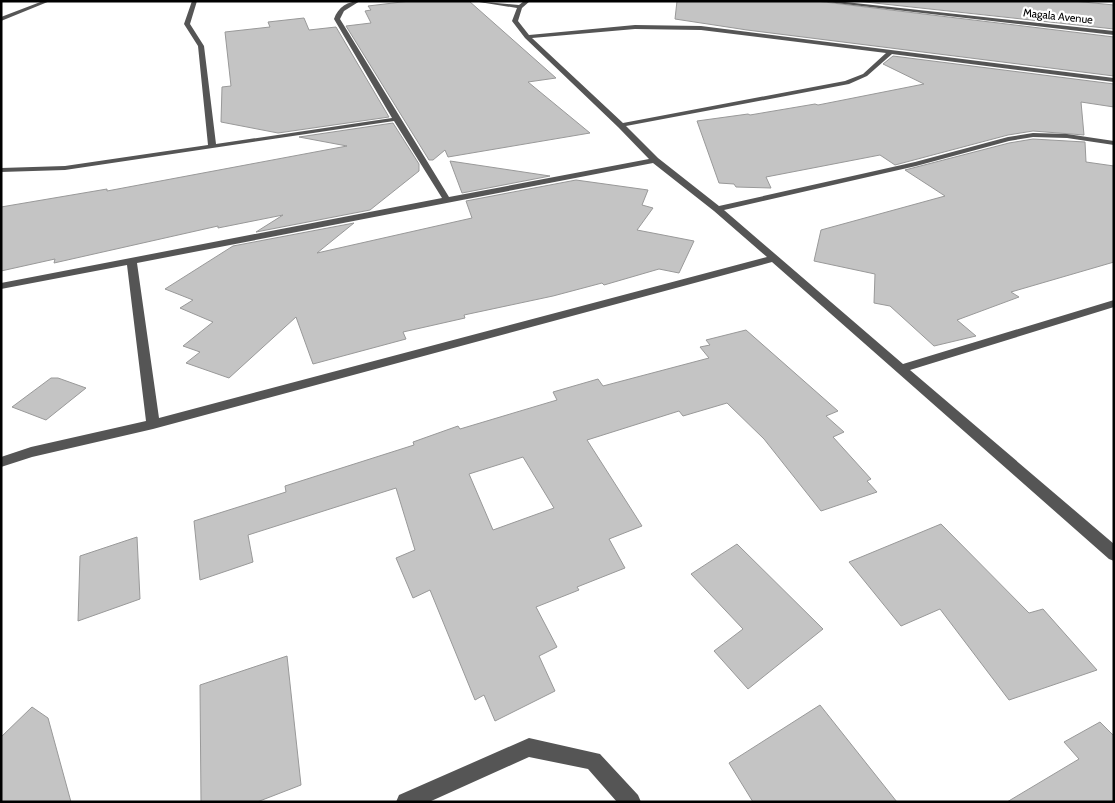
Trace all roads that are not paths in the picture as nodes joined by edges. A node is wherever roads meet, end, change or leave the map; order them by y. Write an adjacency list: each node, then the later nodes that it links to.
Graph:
1 (48, 1): 7 (street)
2 (195, 1): 15 (street)
3 (358, 1): 12 (street)
4 (475, 1): 6 (street)
5 (820, 1): 8 (street, Magala Avenue)
6 (524, 4): 9 (street)
7 (1, 18)
8 (1114, 32)
9 (527, 36): 10 (street); 13 (street)
10 (891, 52): 11 (street); 13 (street)
11 (1114, 80)
12 (396, 119): 15 (street); 18 (street)
13 (621, 124): 16 (street)
14 (1114, 143): 19 (street)
15 (212, 148): 17 (street)
16 (655, 160): 18 (street); 19 (street)
17 (1, 170)
18 (447, 200): 21 (street)
19 (717, 209): 20 (street)
20 (772, 259): 24 (street); 25 (street)
21 (132, 261): 22 (street); 25 (street)
22 (1, 286)
23 (1114, 303): 24 (street)
24 (899, 369): 27 (street)
25 (153, 424): 26 (street)
26 (1, 462)
27 (1114, 554)
28 (406, 802): 29 (street)
29 (631, 802)

